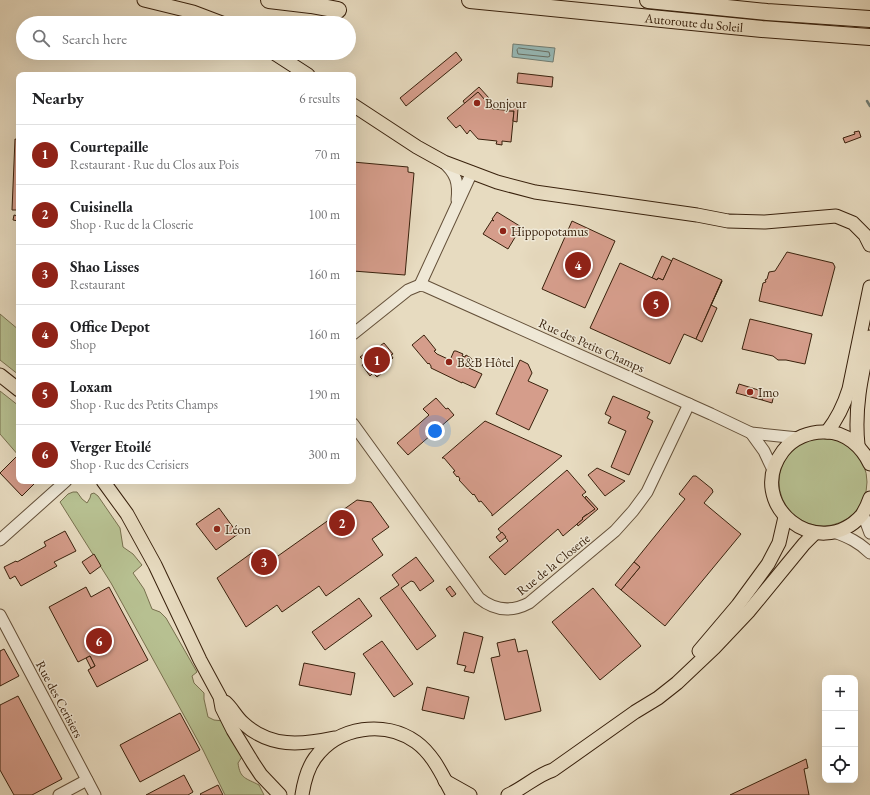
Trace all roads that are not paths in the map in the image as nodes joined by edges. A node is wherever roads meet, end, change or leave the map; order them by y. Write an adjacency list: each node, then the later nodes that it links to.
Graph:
1 (144, 0): 6 (main road)
2 (270, 0): 5 (highway)
3 (470, 0): 8 (highway, Autoroute du Soleil)
4 (648, 0): 7 (highway, Autoroute du Soleil)
5 (338, 10)
6 (204, 16)
7 (870, 19)
8 (870, 37)
9 (285, 60): 10 (main road)
10 (303, 72)
11 (356, 107): 12 (main road)
12 (438, 158): 13 (main road); 14 (street)
13 (472, 172): 14 (street); 15 (main road)
14 (455, 209): 16 (street)
15 (870, 245)
16 (420, 285): 18 (street); 22 (street, Rue des Petits Champs)
17 (870, 286): 24 (main road)
18 (356, 332)
19 (870, 337): 27 (main road)
20 (0, 375): 21 (main road)
21 (16, 388)
22 (689, 404): 23 (street, Rue de la Closerie); 25 (street, Rue des Petits Champs)
23 (356, 428)
24 (827, 432): 26 (main road); 27 (main road)
25 (751, 433): 26 (street, Rue des Petits Champs); 29 (street, Rue des Petits Champs)
26 (798, 438): 29 (main road)
27 (858, 445): 28 (main road)
28 (870, 464)
29 (773, 470): 34 (main road)
30 (63, 484): 38 (street)
31 (105, 484): 41 (main road)
32 (870, 498): 33 (main road)
33 (863, 514): 35 (main road); 37 (street)
34 (785, 517): 36 (main road); 42 (main road)
35 (834, 532): 36 (main road); 39 (street)
36 (815, 533): 42 (main road)
37 (870, 533)
38 (0, 540)
39 (870, 553)
40 (0, 615): 45 (street, Rue des Cerisiers)
41 (220, 697): 43 (main road); 49 (main road)
42 (635, 712): 44 (main road)
43 (338, 738): 46 (main road); 50 (main road)
44 (553, 770): 53 (main road); 54 (main road)
45 (87, 780): 47 (street); 48 (street, Rue des Cerisiers)
46 (445, 781): 51 (main road); 52 (main road)
47 (59, 795)
48 (95, 795)
49 (280, 795)
50 (302, 795)
51 (453, 795)
52 (470, 795)
53 (508, 795)
54 (529, 795)

